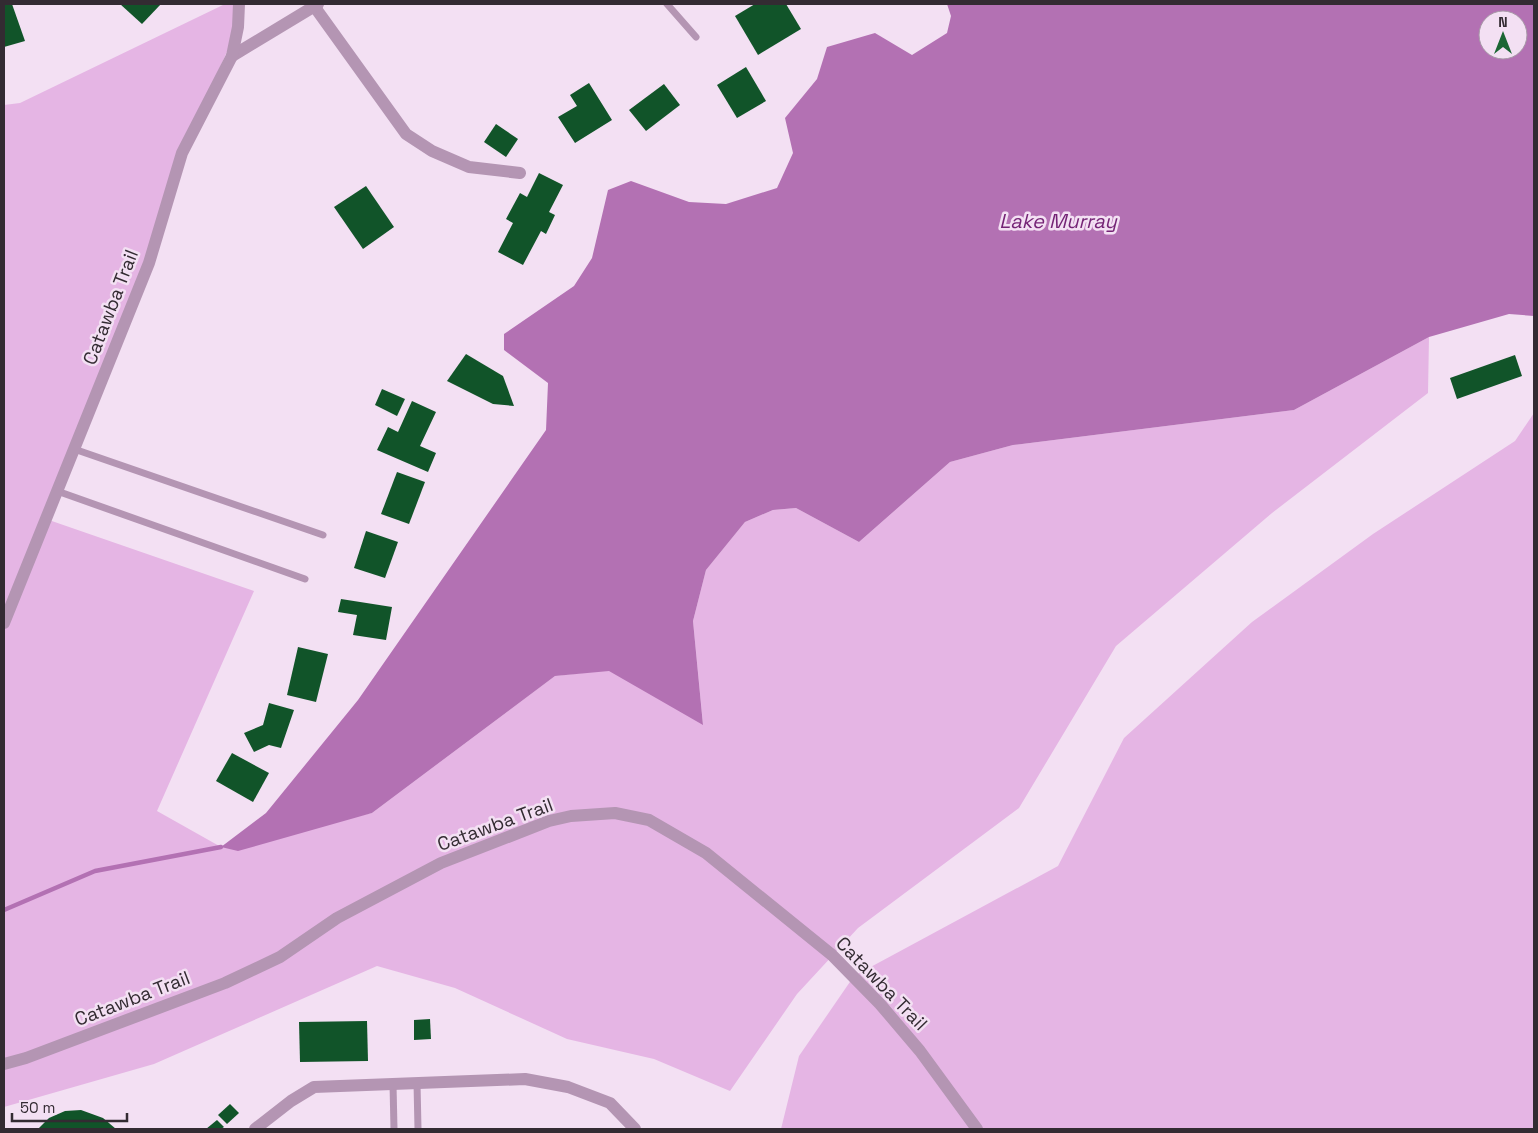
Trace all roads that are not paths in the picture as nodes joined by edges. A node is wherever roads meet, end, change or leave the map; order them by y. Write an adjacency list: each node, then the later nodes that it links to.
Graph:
1 (239, 4): 5 (street, Catawba Trail)
2 (667, 4): 4 (lane)
3 (316, 5): 5 (street); 6 (street)
4 (696, 37)
5 (232, 56): 7 (street, Catawba Trail)
6 (520, 173)
7 (74, 449): 8 (street, Catawba Trail); 9 (lane)
8 (57, 491): 10 (lane); 11 (street, Catawba Trail)
9 (323, 534)
10 (304, 579)
11 (4, 623)
12 (4, 1064): 19 (street, Catawba Trail)
13 (417, 1083): 14 (street); 17 (lane); 18 (street)
14 (393, 1084): 15 (street); 16 (lane)
15 (255, 1129)
16 (394, 1129)
17 (418, 1129)
18 (635, 1129)
19 (977, 1129)

